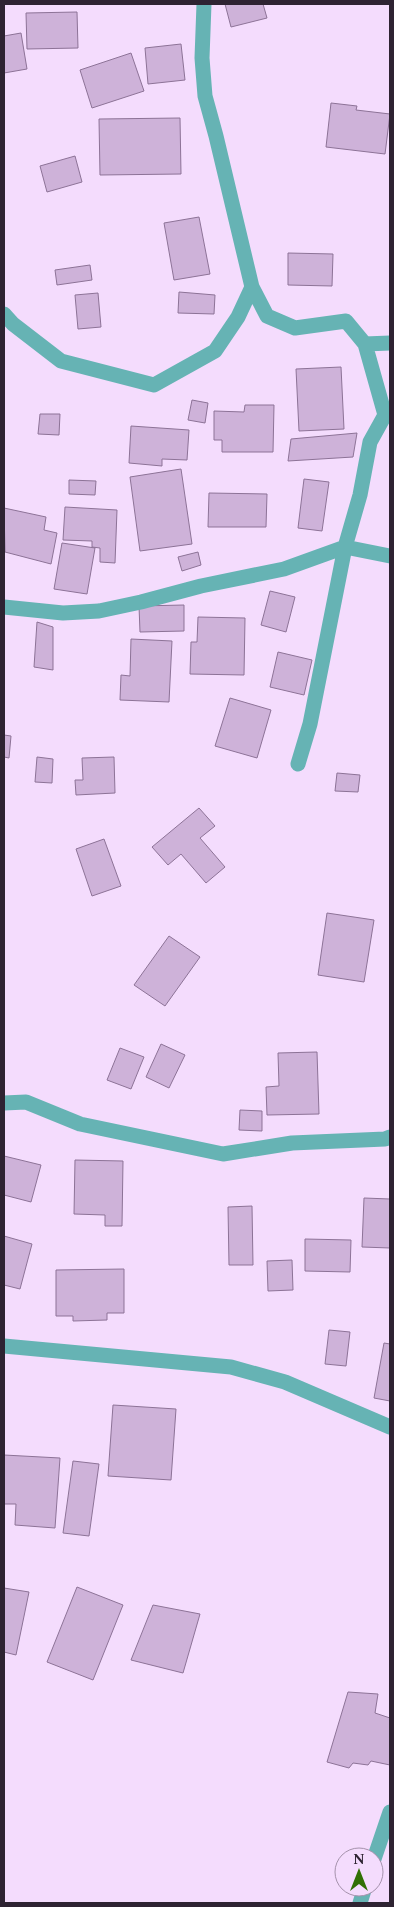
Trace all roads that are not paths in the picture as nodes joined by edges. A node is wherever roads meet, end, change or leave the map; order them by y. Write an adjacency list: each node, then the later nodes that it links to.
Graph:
1 (204, 4): 2 (street)
2 (252, 287): 3 (street); 5 (street)
3 (4, 314)
4 (390, 343): 5 (street)
5 (366, 344): 6 (street)
6 (345, 547): 7 (street); 8 (street); 9 (street)
7 (390, 556)
8 (4, 607)
9 (298, 764)
10 (4, 1103): 11 (street)
11 (390, 1136)
12 (4, 1346): 13 (street)
13 (390, 1427)
14 (390, 1812): 15 (street)
15 (378, 1847)

